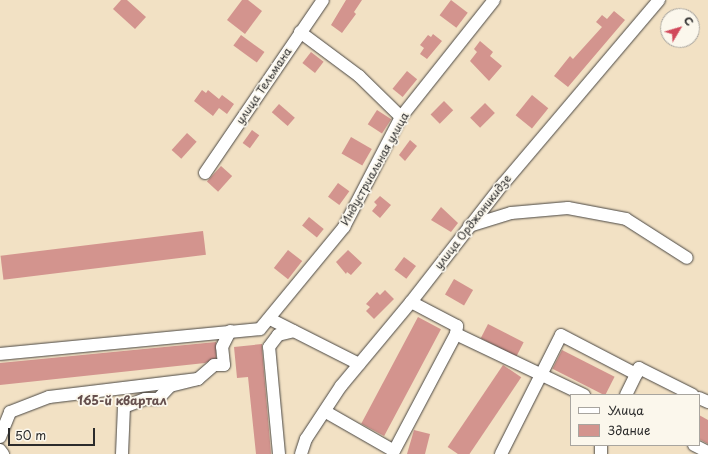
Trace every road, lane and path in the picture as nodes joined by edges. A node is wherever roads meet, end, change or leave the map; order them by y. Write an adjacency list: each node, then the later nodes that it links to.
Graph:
1 (323, 0): 4 (street, улица Тельмана)
2 (494, 0): 5 (street, Индустриальная улица)
3 (659, 0): 7 (street, улица Орджоникидзе)
4 (300, 32): 5 (street); 6 (street, улица Тельмана)
5 (400, 117): 10 (street, Индустриальная улица)
6 (205, 173)
7 (469, 226): 8 (street); 9 (street, улица Орджоникидзе)
8 (687, 258)
9 (412, 302): 13 (street); 15 (street, улица Орджоникидзе)
10 (270, 319): 11 (street, Индустриальная улица); 12 (street)
11 (230, 331): 14 (street, Индустриальная улица); 18 (street)
12 (294, 331): 15 (street); 29 (street)
13 (456, 334): 16 (street); 22 (street)
14 (0, 354)
15 (359, 364): 22 (street, улица Орджоникидзе)
16 (541, 373): 17 (street); 19 (street); 31 (street)
17 (636, 374): 20 (street); 21 (street)
18 (198, 379): 23 (street); 28 (street)
19 (582, 394)
20 (626, 394)
21 (691, 394)
22 (326, 412): 30 (street, улица Орджоникидзе)
23 (0, 437)
24 (696, 446): 26 (street)
25 (0, 450): 27 (street)
26 (708, 452)
27 (3, 454)
28 (122, 454)
29 (279, 454)
30 (301, 454)
31 (501, 454)

